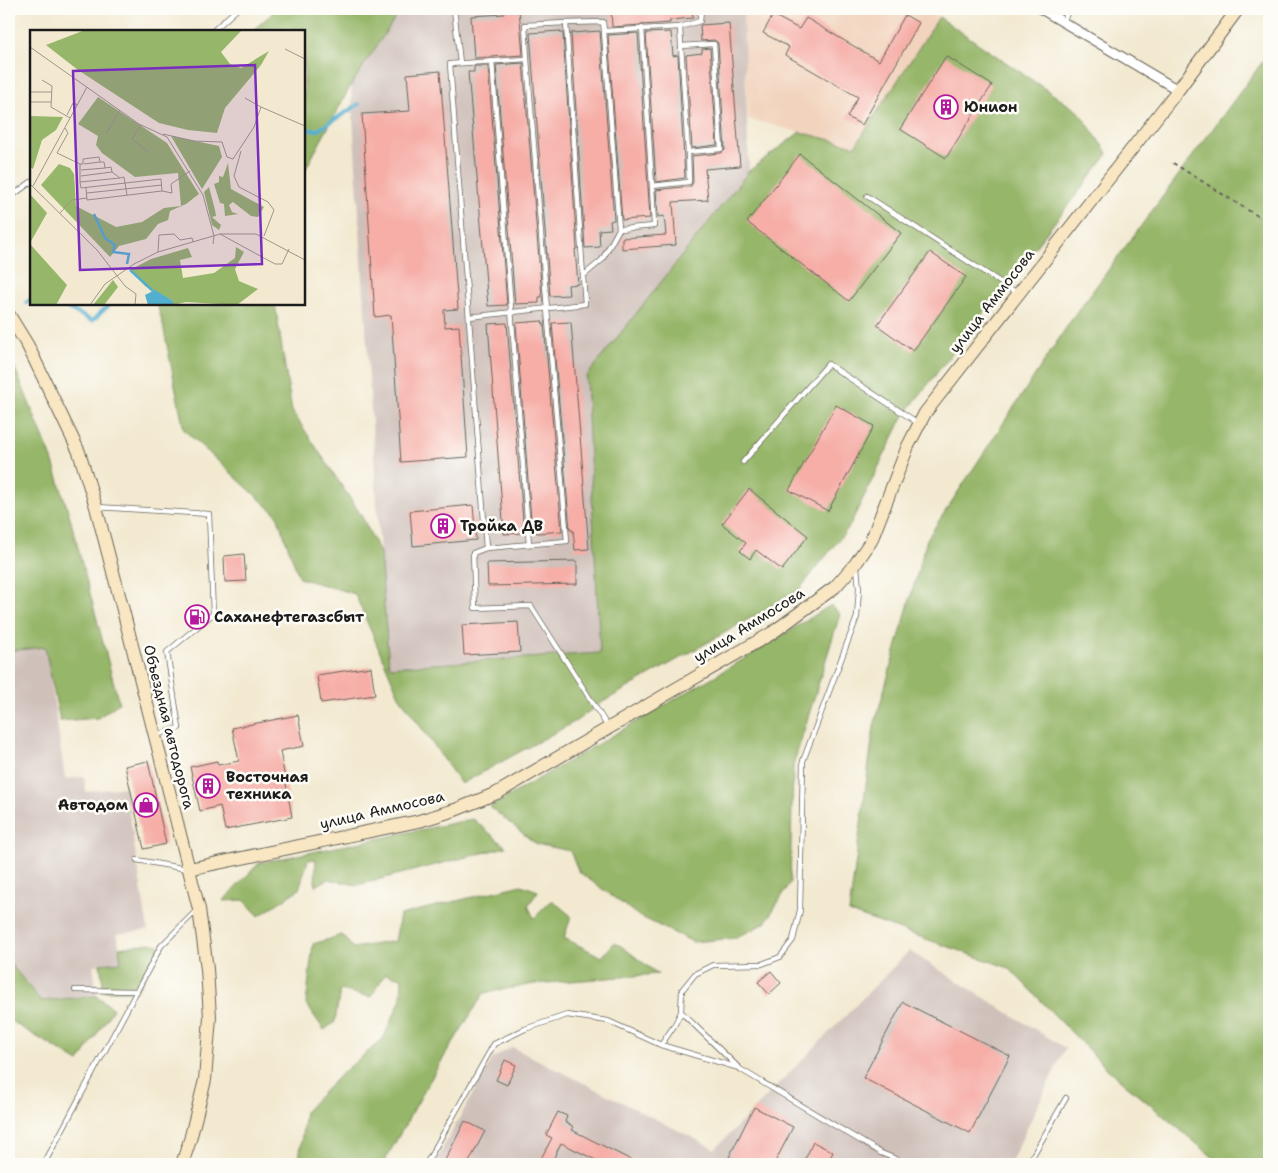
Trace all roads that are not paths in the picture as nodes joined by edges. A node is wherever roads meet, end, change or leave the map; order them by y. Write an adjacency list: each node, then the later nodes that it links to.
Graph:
1 (237, 9): 11 (lane)
2 (454, 9): 16 (lane)
3 (701, 9): 9 (lane)
4 (1041, 9): 7 (street)
5 (1070, 9): 7 (lane)
6 (1238, 9): 17 (street, улица Аммосова)
7 (1063, 22): 17 (street)
8 (566, 24): 12 (lane); 14 (lane); 24 (lane)
9 (680, 27): 10 (lane); 13 (lane)
10 (642, 28): 12 (lane); 20 (lane)
11 (214, 30)
12 (604, 31): 23 (lane)
13 (681, 46): 18 (lane); 18 (lane)
14 (527, 59): 15 (lane); 26 (lane)
15 (492, 61): 16 (lane); 27 (lane)
16 (460, 63): 29 (lane)
17 (1178, 90): 25 (street, улица Аммосова)
18 (688, 152): 20 (lane)
19 (30, 183): 22 (lane)
20 (652, 186): 23 (lane)
21 (867, 196): 25 (lane)
22 (9, 198)
23 (620, 229): 24 (lane)
24 (583, 276): 26 (lane)
25 (1018, 294): 30 (street, улица Аммосова)
26 (547, 309): 27 (lane); 33 (lane)
27 (512, 314): 29 (lane); 33 (lane)
28 (9, 315): 32 (street, Объездная автодорога)
29 (469, 317): 34 (lane)
30 (920, 424): 31 (lane); 35 (street, улица Аммосова)
31 (742, 462)
32 (96, 507): 37 (street, Объездная автодорога); 37 (lane)
33 (529, 544): 34 (lane)
34 (486, 548): 36 (lane)
35 (856, 563): 36 (street, улица Аммосова); 43 (lane)
36 (609, 728): 39 (street, улица Аммосова)
37 (154, 735): 39 (street, Объездная автодорога)
38 (137, 860): 39 (lane)
39 (189, 869): 40 (street, Объездная автодорога)
40 (198, 909): 42 (lane); 48 (street, Объездная автодорога)
41 (75, 990): 42 (lane)
42 (137, 992): 47 (lane)
43 (681, 1012): 44 (lane); 45 (lane)
44 (661, 1045): 45 (lane); 49 (lane)
45 (740, 1069): 50 (lane)
46 (1066, 1098): 51 (lane)
47 (44, 1164)
48 (182, 1164)
49 (426, 1164)
50 (908, 1164)
51 (1028, 1164)

